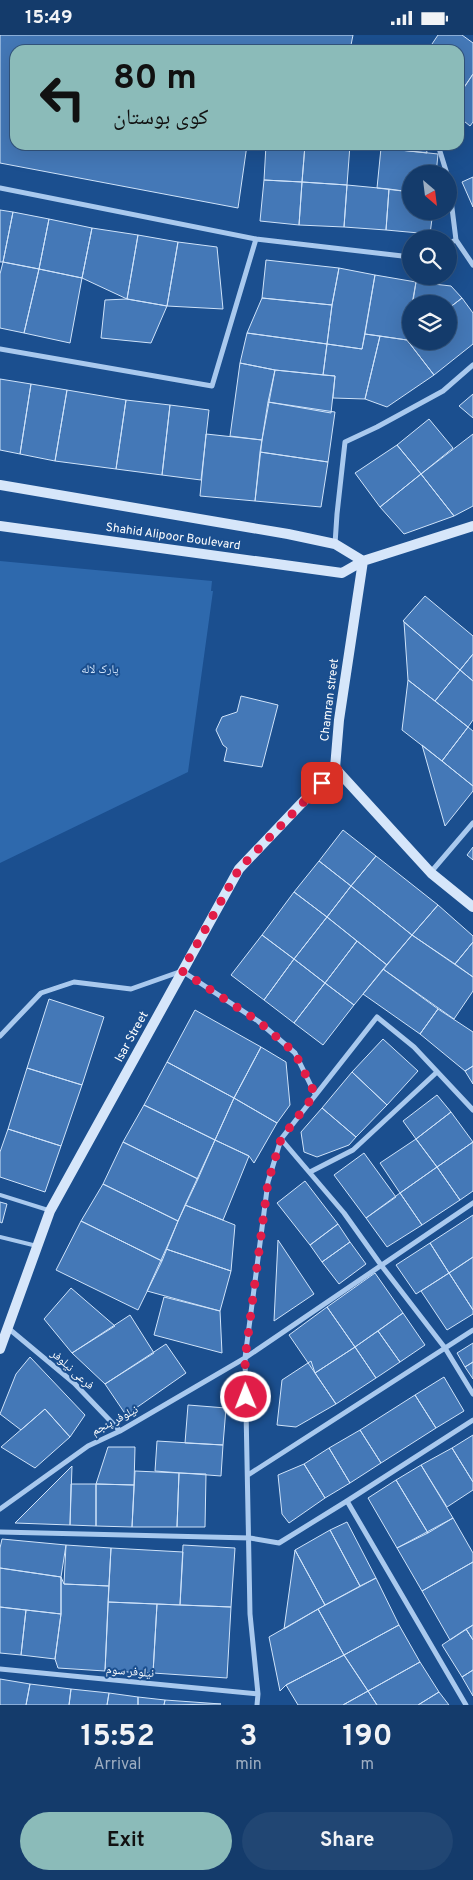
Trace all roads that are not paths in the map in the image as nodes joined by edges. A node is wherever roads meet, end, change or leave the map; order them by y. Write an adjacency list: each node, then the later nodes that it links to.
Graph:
1 (440, 150): 2 (street)
2 (444, 165)
3 (0, 188): 4 (street)
4 (256, 239): 6 (street); 8 (street)
5 (457, 241): 7 (street)
6 (402, 256)
7 (473, 265)
8 (0, 349)
9 (473, 365): 13 (street)
10 (0, 485): 13 (main road, Shahid Alipoor Boulevard)
11 (473, 525): 14 (main road)
12 (0, 526): 14 (main road, Shahid Alipoor Boulevard)
13 (335, 544): 14 (main road)
14 (362, 561): 15 (main road, Chamran street)
15 (335, 768): 17 (main road); 19 (main road, Isar Street)
16 (473, 823): 17 (street)
17 (431, 873): 18 (main road)
18 (473, 907)
19 (182, 971): 20 (street); 22 (street); 28 (main road, Isar Street)
20 (0, 1036)
21 (437, 1072): 22 (street); 23 (street); 25 (street)
22 (315, 1094): 24 (street)
23 (473, 1110)
24 (281, 1139): 25 (street); 36 (street)
25 (310, 1172): 31 (street)
26 (0, 1195): 28 (lane)
27 (473, 1203): 31 (street, نیلوفر پنجم)
28 (50, 1211): 30 (main road, Isar Street)
29 (0, 1237): 30 (lane)
30 (37, 1247): 32 (main road, Isar Street)
31 (381, 1265): 34 (street); 36 (street, نیلوفر پنجم)
32 (8, 1328): 35 (main road, Isar Street); 39 (street, فرعی نیلوفر)
33 (473, 1330): 34 (street)
34 (445, 1348): 37 (street); 40 (street)
35 (0, 1349)
36 (245, 1359): 39 (street, نیلوفر پنجم); 40 (street)
37 (473, 1394)
38 (473, 1420): 41 (street)
39 (120, 1431): 42 (street, نیلوفر پنجم)
40 (248, 1475): 44 (street)
41 (347, 1501): 44 (street); 48 (street)
42 (0, 1509)
43 (0, 1532): 44 (street)
44 (250, 1538): 46 (street)
45 (0, 1669): 46 (street, نیلوفر سوم)
46 (258, 1693): 47 (street)
47 (257, 1705)
48 (466, 1705)

